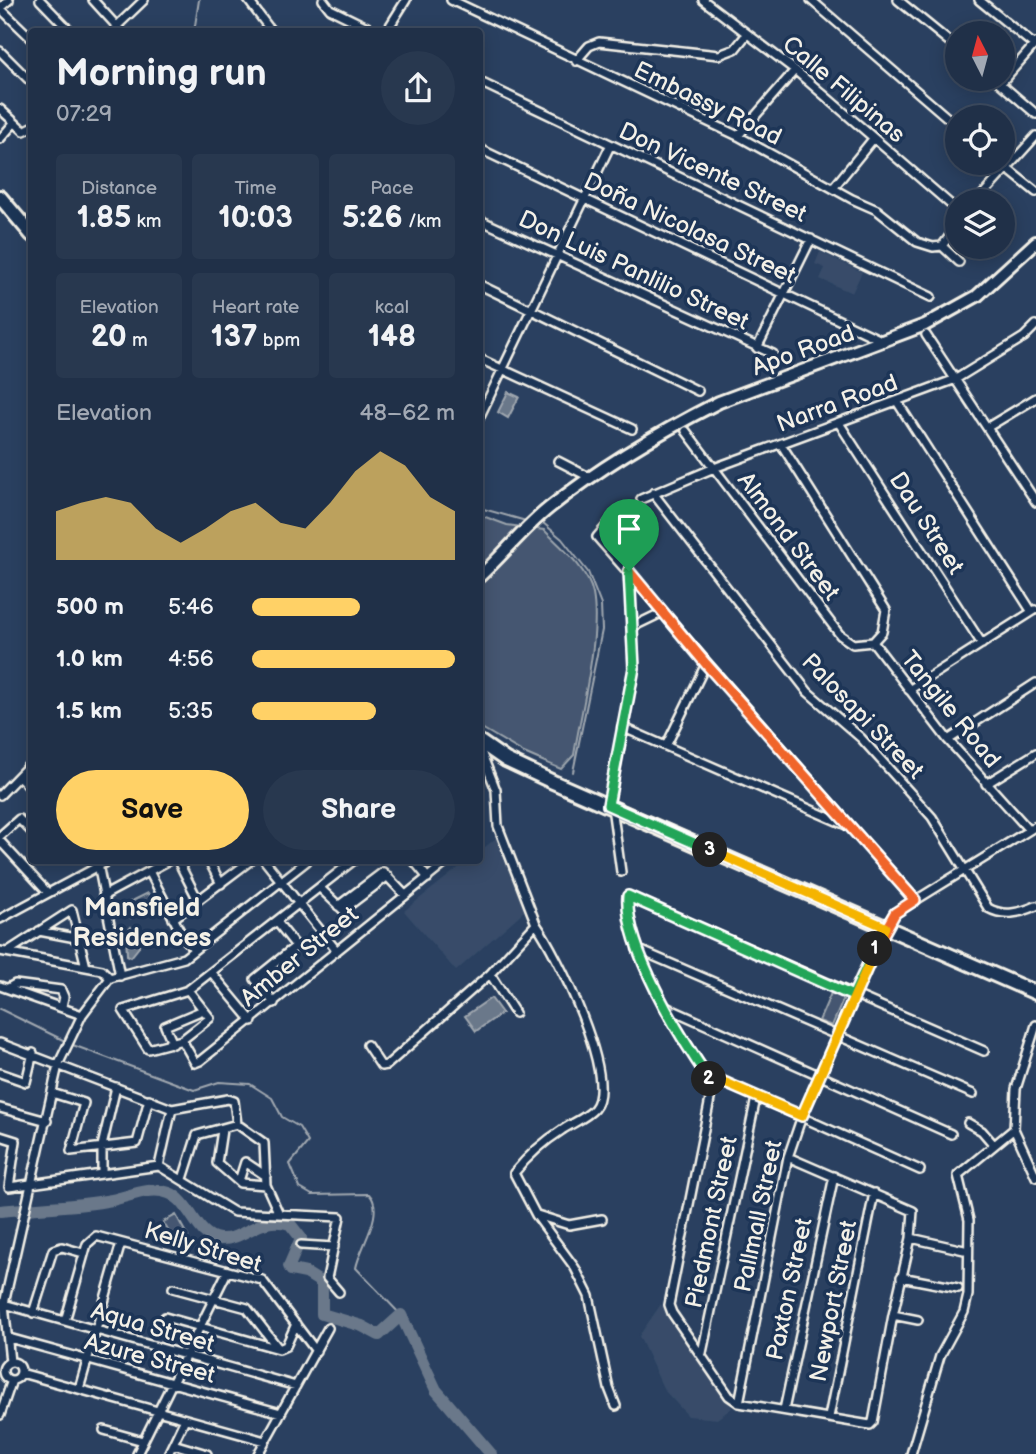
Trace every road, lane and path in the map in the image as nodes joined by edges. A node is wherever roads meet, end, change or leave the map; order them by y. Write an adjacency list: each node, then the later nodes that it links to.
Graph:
1 (9, 0): 14 (street)
2 (40, 0): 15 (street)
3 (144, 0): 17 (street)
4 (248, 0): 18 (street)
5 (323, 0): 19 (street)
6 (406, 0): 20 (street)
7 (451, 0): 26 (street, Embassy Road)
8 (703, 0): 22 (street, Calle Filipinas)
9 (811, 0): 13 (street)
10 (898, 0): 23 (street)
11 (979, 0): 24 (street)
12 (95, 1): 16 (street)
13 (821, 3): 34 (street)
14 (0, 8): 21 (street)
15 (67, 28)
16 (119, 28)
17 (121, 28)
18 (269, 28)
19 (368, 28)
20 (388, 28)
21 (28, 34)
22 (747, 34): 26 (street); 28 (street, Calle Filipinas)
23 (945, 38)
24 (1035, 44): 27 (street)
25 (0, 51): 29 (street)
26 (576, 61): 37 (street, Embassy Road)
27 (1015, 64)
28 (795, 70): 37 (street); 40 (street, Calle Filipinas)
29 (28, 79)
30 (483, 83): 41 (street, Don Vicente Street)
31 (1010, 91): 33 (street)
32 (0, 109): 35 (street)
33 (1036, 114)
34 (945, 115)
35 (13, 123): 36 (street); 39 (street)
36 (28, 129)
37 (738, 136): 45 (street, Embassy Road)
38 (1036, 136): 43 (street)
39 (0, 139)
40 (873, 139): 45 (street); 49 (street, Calle Filipinas)
41 (610, 146): 48 (street); 52 (street, Don Vicente Street)
42 (483, 150): 48 (street, Doña Nicolasa Street)
43 (1015, 154)
44 (1015, 175): 46 (street)
45 (834, 187): 55 (street, Embassy Road)
46 (1036, 192)
47 (0, 197): 51 (main road)
48 (584, 200): 56 (street); 59 (street, Doña Nicolasa Street)
49 (945, 200)
50 (483, 221): 56 (street, Don Luis Panlilio Street)
51 (28, 230)
52 (811, 239): 59 (street); 60 (street, Don Vicente Street)
53 (945, 242): 55 (street)
54 (1036, 242): 64 (street, Apo Road)
55 (942, 246): 57 (street)
56 (558, 257): 61 (street); 65 (street, Don Luis Panlilio Street)
57 (959, 262)
58 (483, 286): 61 (street)
59 (784, 294): 64 (street, Doña Nicolasa Street); 65 (street)
60 (931, 297)
61 (532, 310): 68 (street); 70 (street)
62 (1036, 325): 69 (street, Narra Road)
63 (926, 335): 69 (street)
64 (886, 342): 81 (street, Apo Road)
65 (757, 348): 66 (street, Don Luis Panlilio Street)
66 (773, 355)
67 (483, 360): 68 (street)
68 (504, 370): 73 (street); 76 (street)
69 (956, 379): 72 (street, Narra Road); 75 (street)
70 (698, 391)
71 (1036, 398): 75 (street)
72 (898, 402): 74 (street, Narra Road); 88 (street)
73 (483, 410)
74 (839, 422): 78 (street, Narra Road); 92 (street, Dau Street)
75 (988, 427): 84 (street)
76 (632, 429)
77 (686, 430): 80 (street, Almond Street)
78 (781, 444): 80 (street, Narra Road); 91 (street)
79 (558, 461): 81 (street)
80 (714, 468): 82 (street, Narra Road); 91 (street, Almond Street)
81 (591, 478): 87 (street, Apo Road)
82 (653, 493): 83 (street, Narra Road); 124 (street, Palosapi Street)
83 (641, 499)
84 (1036, 502)
85 (616, 515): 86 (street)
86 (629, 571): 89 (street); 90 (street)
87 (483, 573)
88 (1034, 610): 92 (street)
89 (663, 612): 90 (street); 93 (street)
90 (632, 627): 96 (street)
91 (873, 642): 95 (street, Tangile Road)
92 (982, 644): 95 (street)
93 (706, 664): 99 (street); 108 (street)
94 (1036, 683): 97 (street)
95 (909, 690): 97 (street, Tangile Road)
96 (622, 727): 99 (street); 107 (street)
97 (948, 740): 104 (street, Tangile Road)
98 (483, 744): 107 (main road)
99 (666, 746): 109 (street)
100 (1036, 753): 104 (street)
101 (483, 757): 141 (street)
102 (28, 766): 103 (street)
103 (19, 776): 105 (street); 106 (street)
104 (986, 784): 112 (street, Tangile Road)
105 (28, 786)
106 (0, 795)
107 (606, 804): 125 (street); 142 (main road)
108 (836, 811): 109 (street); 110 (street)
109 (828, 819): 110 (street)
110 (849, 826): 135 (street)
111 (28, 828): 113 (street)
112 (1032, 828): 124 (street)
113 (0, 838): 131 (street)
114 (96, 864): 131 (street); 133 (street)
115 (164, 864): 126 (street)
116 (180, 864): 134 (street)
117 (211, 864): 129 (street)
118 (246, 864): 129 (street)
119 (267, 864): 128 (street)
120 (303, 864): 128 (street)
121 (350, 864): 130 (street, Amber Street)
122 (416, 864): 127 (street)
123 (444, 864): 127 (street, Amber Street)
124 (964, 870): 135 (street); 137 (street, Palosapi Street)
125 (621, 872)
126 (150, 873): 133 (street); 139 (street)
127 (428, 878): 132 (street, Amber Street)
128 (281, 882): 136 (street); 146 (street)
129 (221, 884): 134 (street)
130 (320, 888): 132 (street); 136 (street, Amber Street)
131 (48, 893): 138 (street)
132 (405, 895): 147 (street, Amber Street)
133 (103, 896): 152 (street)
134 (198, 900): 139 (street)
135 (915, 900): 142 (street)
136 (299, 905): 140 (street, Amber Street); 147 (street)
137 (1036, 906)
138 (0, 919)
139 (173, 919): 146 (street)
140 (276, 922): 150 (street, Amber Street); 158 (street)
141 (536, 924): 151 (street); 208 (street)
142 (885, 927): 156 (main road); 157 (street, Pallmall Street)
143 (39, 931): 144 (street); 144 (street); 148 (street)
144 (81, 939): 149 (street)
145 (636, 948): 157 (street); 160 (street); 166 (street)
146 (194, 949): 152 (street)
147 (336, 950): 158 (street, Amber Street)
148 (4, 951): 149 (street)
149 (86, 967): 153 (street)
150 (212, 973): 155 (street, Amber Street); 164 (street)
151 (490, 974): 162 (street); 170 (street)
152 (120, 976): 153 (street)
153 (110, 978): 163 (street)
154 (4, 987): 159 (street); 159 (street)
155 (188, 990): 161 (street); 169 (street, Amber Street)
156 (1036, 993)
157 (853, 996): 166 (street, Pallmall Street); 171 (street)
158 (274, 1003): 164 (street, Amber Street)
159 (62, 1006): 163 (street)
160 (668, 1007): 175 (street); 176 (street)
161 (203, 1010): 167 (street); 169 (street)
162 (514, 1013)
163 (82, 1015): 173 (street)
164 (252, 1021): 167 (street, Amber Street)
165 (1036, 1025): 188 (street)
166 (836, 1036): 175 (street, Pallmall Street); 179 (street)
167 (182, 1040): 169 (street)
168 (0, 1043): 172 (street)
169 (173, 1044)
170 (367, 1045)
171 (984, 1051)
172 (33, 1053): 173 (street); 174 (street)
173 (58, 1065): 177 (street); 178 (street)
174 (0, 1073)
175 (820, 1076): 184 (street, Pallmall Street); 190 (street)
176 (713, 1084): 180 (street); 235 (street)
177 (116, 1087): 181 (street); 193 (street)
178 (52, 1093): 185 (street); 193 (street)
179 (973, 1094)
180 (756, 1098): 184 (street); 235 (street, Piedmont Street)
181 (149, 1099): 183 (street); 193 (street)
182 (0, 1108): 185 (street)
183 (172, 1109): 187 (street); 195 (street)
184 (802, 1116): 194 (street, Pallmall Street); 196 (street)
185 (47, 1121): 203 (street)
186 (968, 1123): 192 (street)
187 (237, 1124): 189 (street); 201 (street)
188 (1014, 1129): 192 (street); 199 (street)
189 (222, 1130): 200 (street); 202 (street)
190 (951, 1134)
191 (0, 1136): 205 (street)
192 (994, 1145): 261 (street)
193 (102, 1146): 197 (street)
194 (788, 1157): 198 (street); 245 (street, Pallmall Street)
195 (159, 1166): 197 (street); 200 (street)
196 (920, 1170)
197 (102, 1174): 203 (street)
198 (834, 1176): 206 (street); 247 (street, Paxton Street)
199 (1036, 1177)
200 (183, 1179): 207 (street)
201 (266, 1180): 202 (street); 202 (street); 207 (street)
202 (239, 1181)
203 (32, 1185): 205 (street); 222 (street)
204 (0, 1187): 205 (street)
205 (9, 1187)
206 (874, 1193): 210 (street); 251 (street, Newport Street)
207 (279, 1214): 213 (street)
208 (536, 1215): 209 (street); 246 (street)
209 (602, 1219)
210 (911, 1238): 214 (street); 217 (street)
211 (121, 1243): 215 (street, Kelly Street); 216 (street, Kelly Street); 231 (street)
212 (301, 1245): 213 (street)
213 (334, 1247): 220 (street)
214 (964, 1250)
215 (83, 1253): 223 (street); 227 (street)
216 (227, 1272): 221 (street); 228 (street, Kelly Street)
217 (901, 1278): 219 (street); 224 (street)
218 (173, 1288): 221 (street)
219 (958, 1288)
220 (339, 1292)
221 (215, 1300): 229 (street); 233 (street)
222 (2, 1304): 223 (street, Aqua Street); 232 (street)
223 (33, 1312): 227 (street, Aqua Street)
224 (892, 1315): 226 (street); 251 (street)
225 (165, 1317): 229 (street)
226 (918, 1320)
227 (65, 1321): 231 (street, Aqua Street)
228 (296, 1324): 233 (street); 234 (street, Kelly Street)
229 (201, 1327): 233 (street); 236 (street)
230 (328, 1328): 234 (street)
231 (95, 1331): 236 (street, Aqua Street); 237 (street)
232 (9, 1338): 237 (street, Azure Street); 238 (street)
233 (279, 1349)
234 (316, 1351): 243 (street)
235 (702, 1353): 245 (street)
236 (186, 1356): 242 (street); 243 (street, Aqua Street)
237 (86, 1361): 242 (street, Azure Street); 244 (street)
238 (10, 1362): 239 (street); 240 (street)
239 (1, 1370): 241 (street)
240 (21, 1373): 241 (street); 244 (street)
241 (12, 1381): 250 (street)
242 (172, 1385): 248 (street); 249 (street, Azure Street)
243 (296, 1386): 249 (street)
244 (79, 1389): 248 (street)
245 (739, 1403): 247 (street)
246 (615, 1406)
247 (784, 1410): 251 (street)
248 (158, 1411): 252 (street); 254 (street)
249 (281, 1413): 255 (street)
250 (0, 1415)
251 (829, 1417)
252 (185, 1419): 255 (street); 256 (street)
253 (104, 1430): 254 (street)
254 (143, 1441): 257 (street)
255 (265, 1441): 260 (street)
256 (173, 1444): 258 (street); 259 (street)
257 (137, 1454)
258 (168, 1454)
259 (207, 1454)
260 (258, 1454)
261 (911, 1454)

